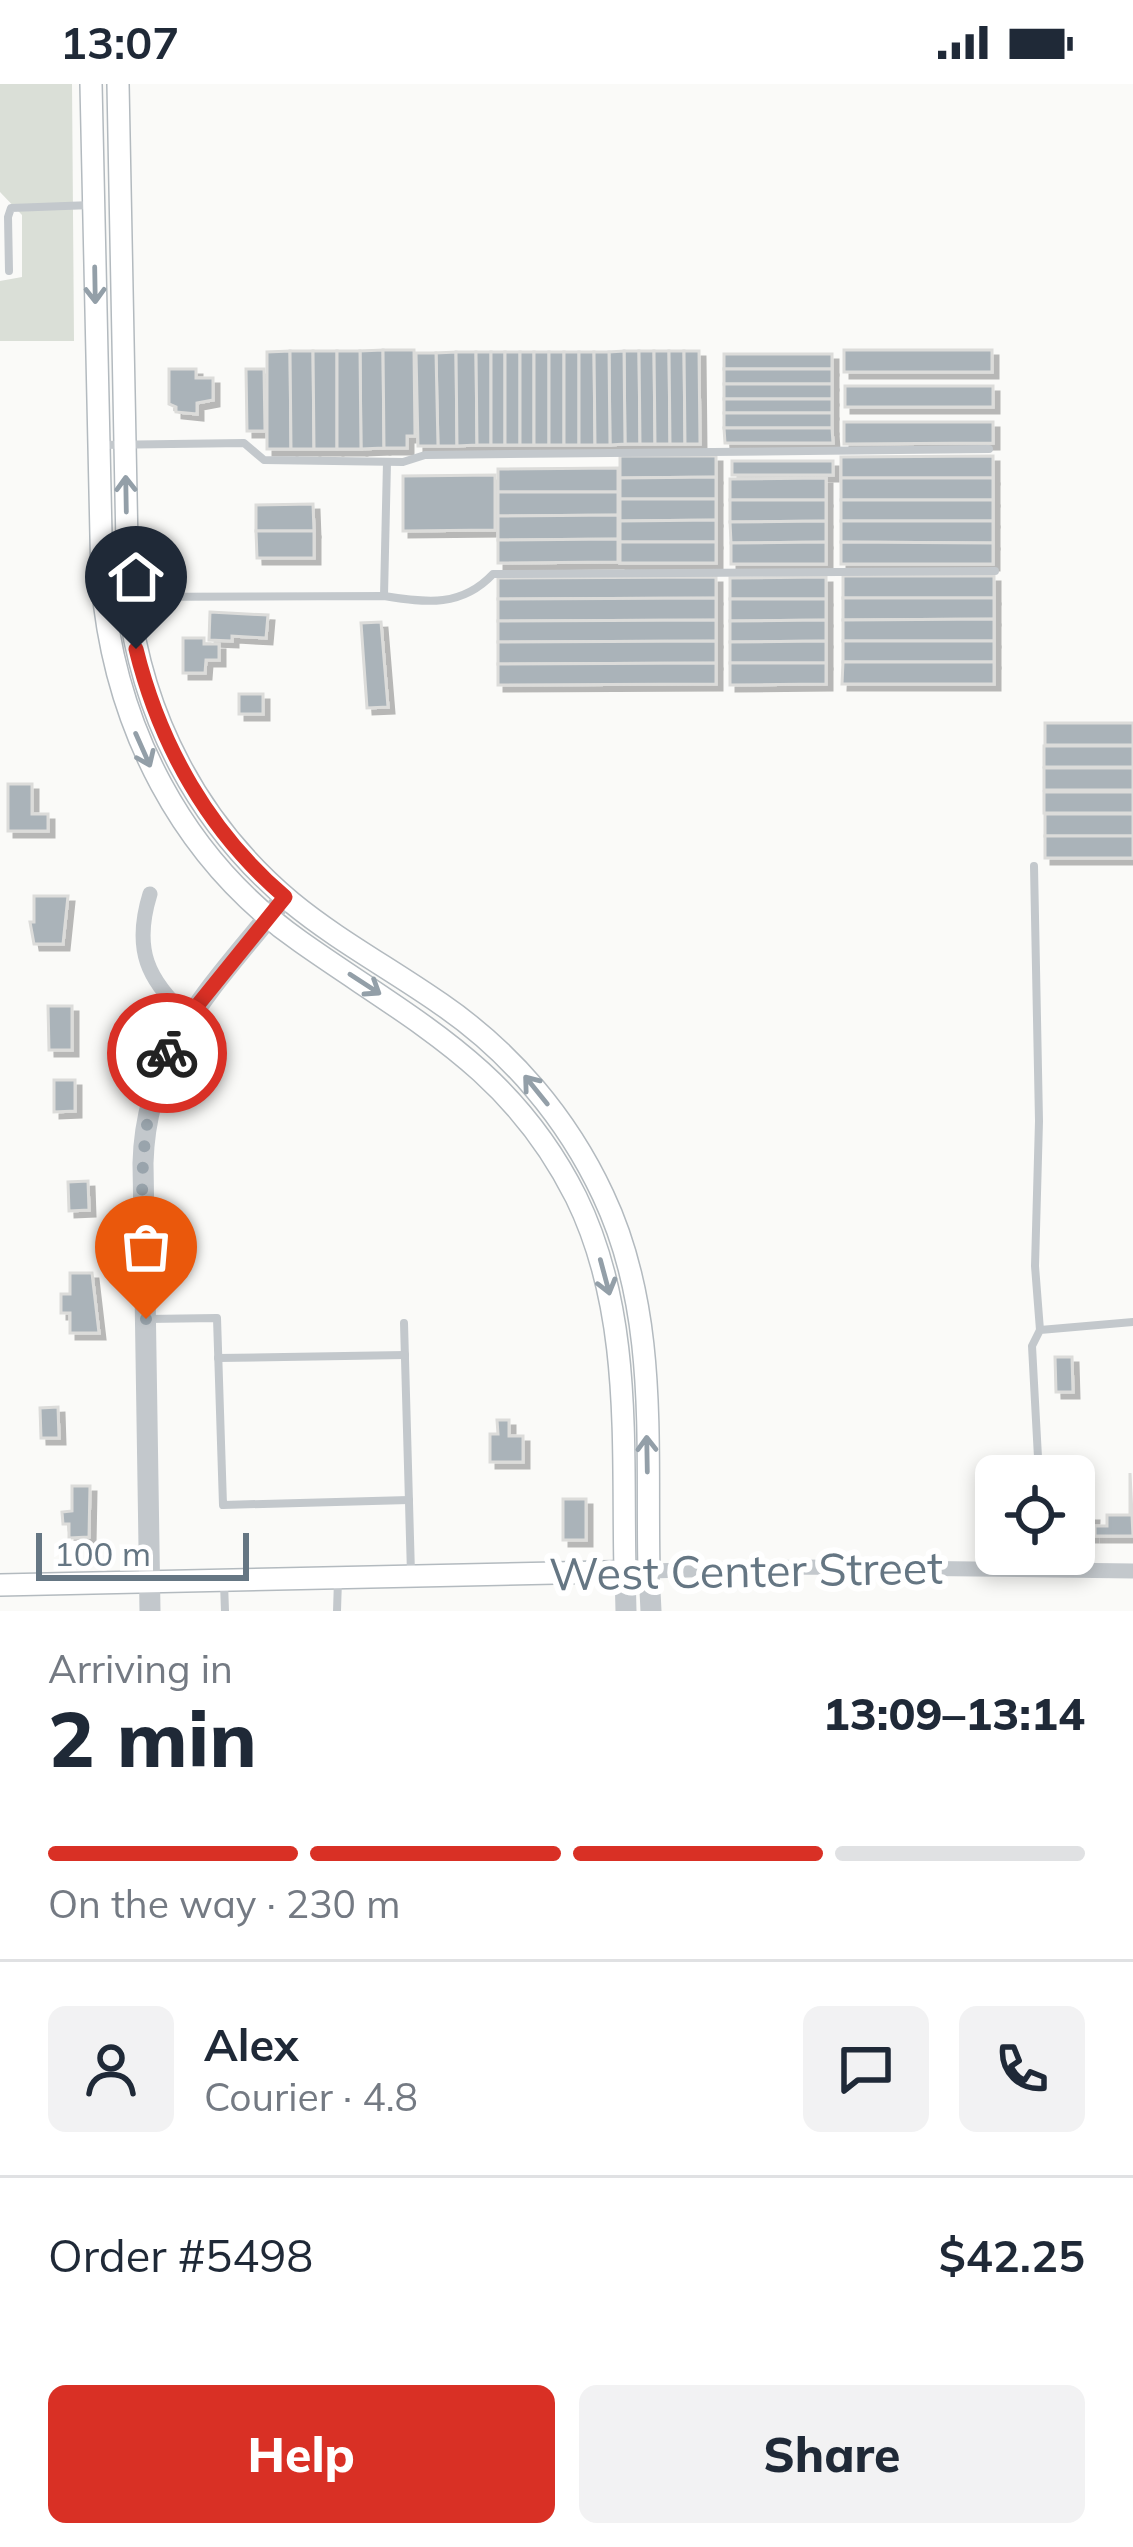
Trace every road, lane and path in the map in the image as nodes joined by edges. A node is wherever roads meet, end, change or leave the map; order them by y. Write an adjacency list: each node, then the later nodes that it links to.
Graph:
1 (91, 84): 3 (main road)
2 (118, 84): 6 (main road)
3 (94, 205): 4 (lane); 5 (main road, one-way to 5)
4 (9, 272)
5 (99, 445): 6 (lane); 11 (main road)
6 (125, 445): 8 (lane); 12 (main road, one-way to 6)
7 (989, 449): 8 (lane)
8 (387, 462): 10 (lane)
9 (995, 571): 10 (lane)
10 (385, 596): 12 (lane)
11 (103, 597): 12 (lane); 16 (main road, one-way to 16)
12 (128, 597): 15 (main road)
13 (1034, 866): 21 (lane)
14 (150, 894): 17 (street)
15 (285, 897): 16 (street); 29 (main road, one-way to 15)
16 (269, 917): 17 (street); 28 (main road, one-way to 28)
17 (188, 1017): 18 (street)
18 (146, 1319): 23 (lane); 34 (street)
19 (1133, 1322): 21 (lane)
20 (404, 1324): 22 (lane)
21 (1040, 1330): 24 (lane)
22 (405, 1355): 23 (lane); 25 (lane)
23 (218, 1358): 25 (lane)
24 (1039, 1455)
25 (409, 1500): 31 (lane)
26 (975, 1564): 29 (street, West Center Street)
27 (1095, 1567): 30 (street, West Center Street)
28 (626, 1571): 29 (main road, West Center Street); 31 (main road, West Center Street); 39 (street)
29 (650, 1571): 40 (street)
30 (1133, 1571)
31 (411, 1576): 32 (main road, West Center Street)
32 (338, 1577): 33 (main road, West Center Street); 38 (lane)
33 (224, 1580): 34 (main road, West Center Street); 37 (lane)
34 (150, 1582): 35 (main road, West Center Street); 36 (street)
35 (0, 1585)
36 (151, 1611)
37 (225, 1611)
38 (337, 1611)
39 (626, 1611)
40 (650, 1611)

